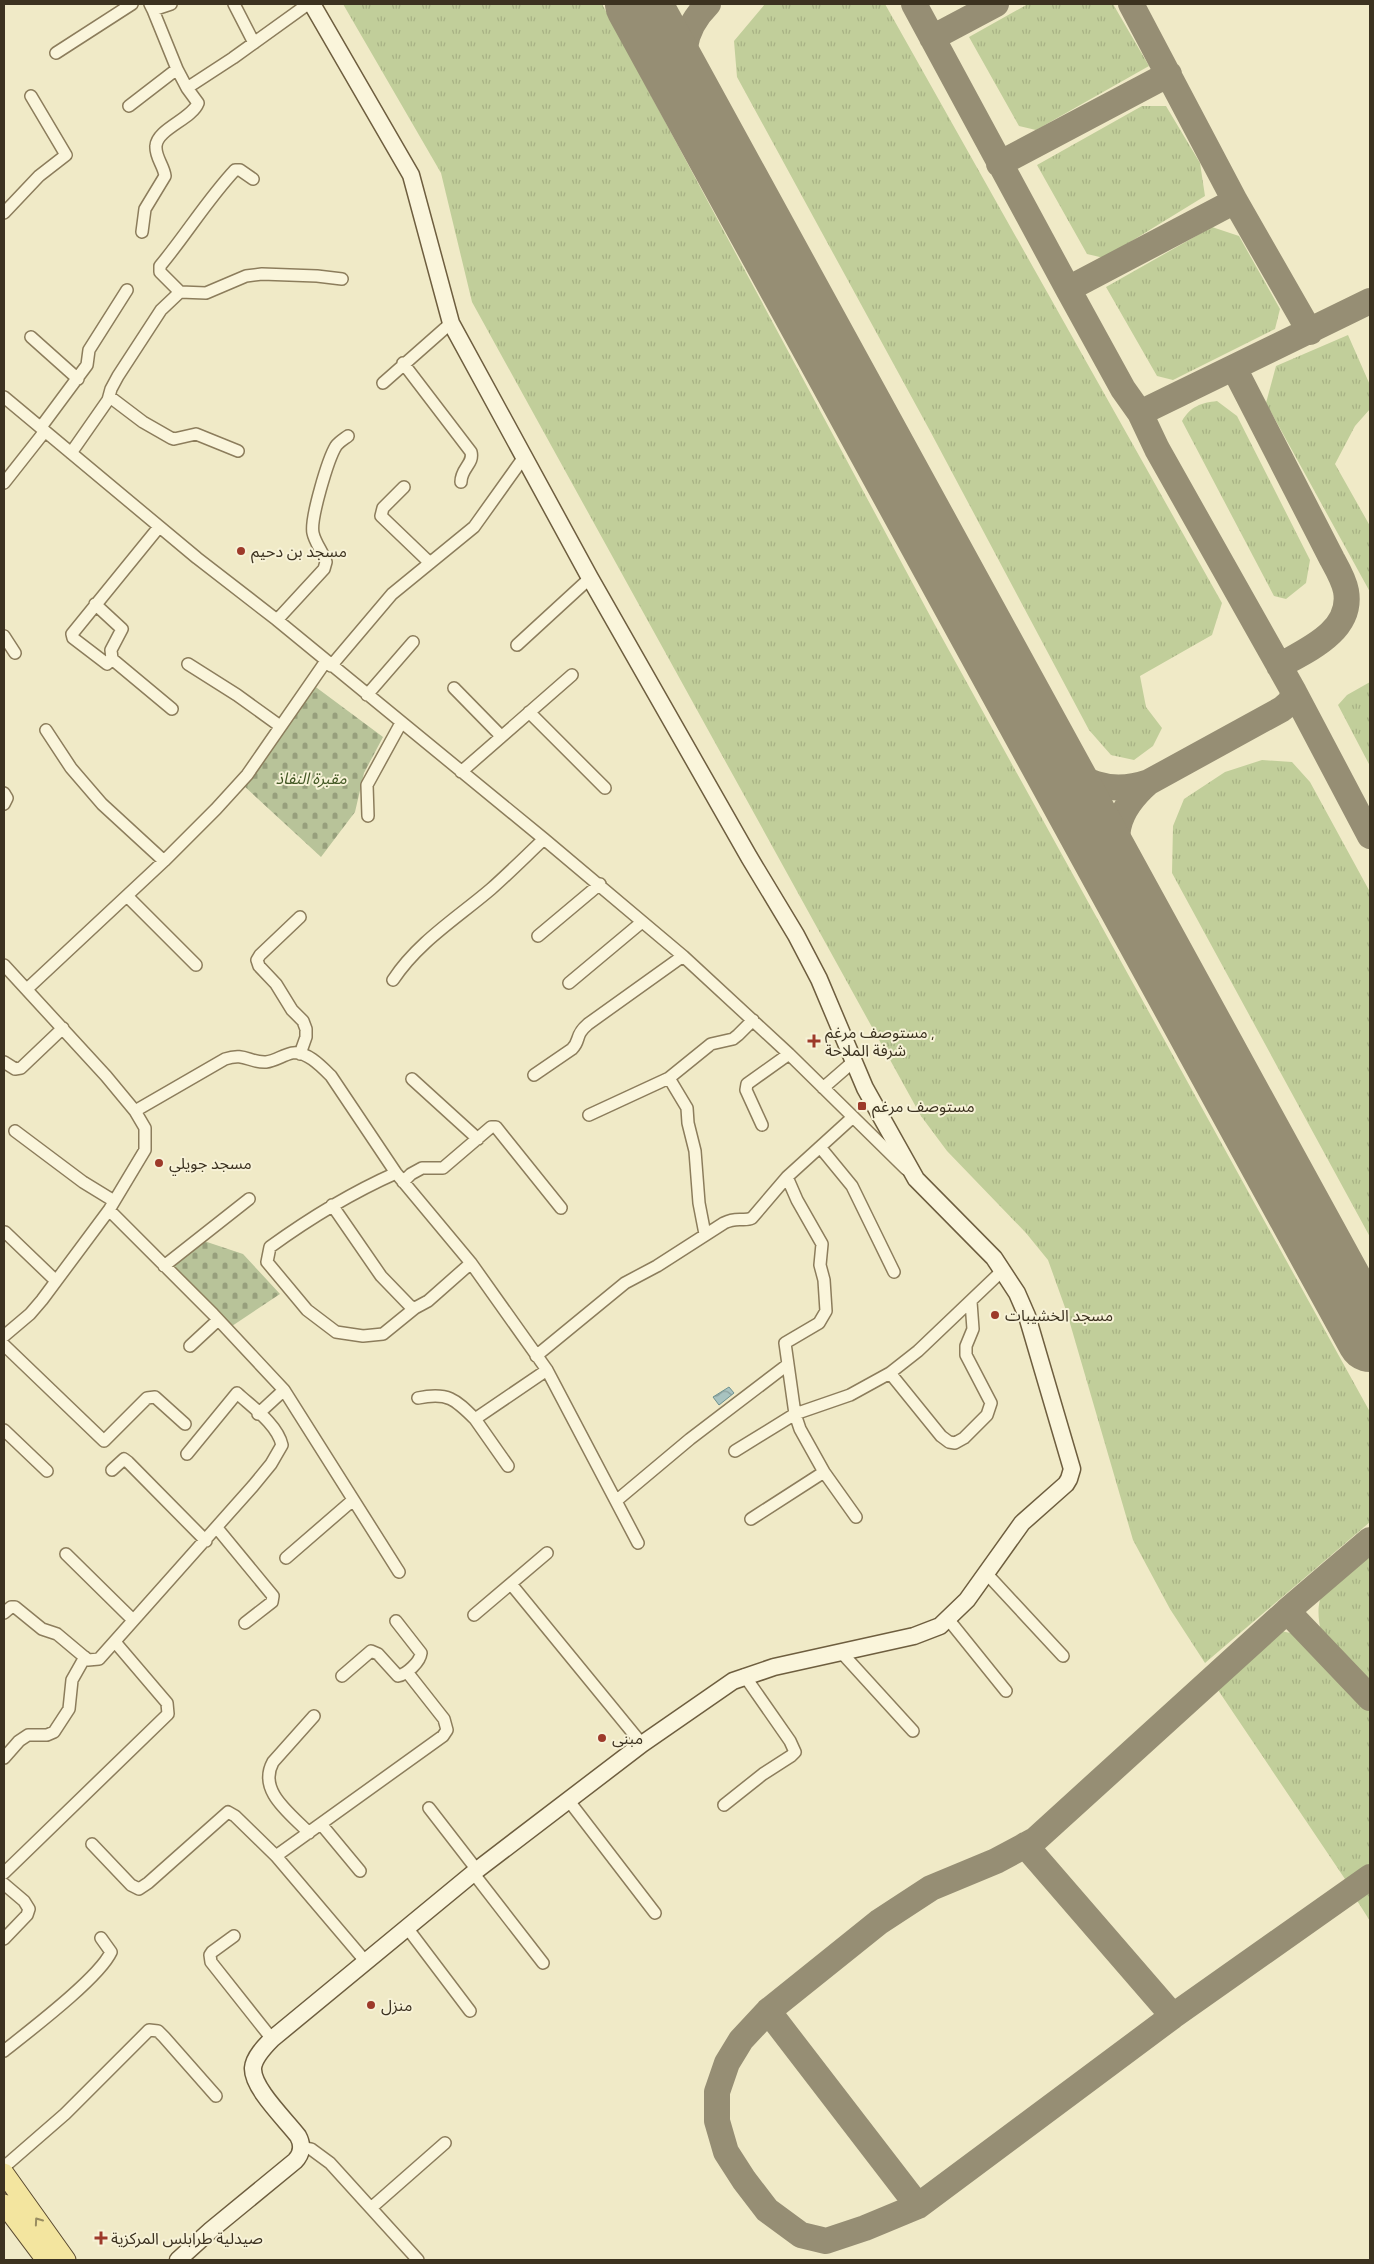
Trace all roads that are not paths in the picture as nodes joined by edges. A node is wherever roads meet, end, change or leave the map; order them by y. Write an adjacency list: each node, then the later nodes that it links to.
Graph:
1 (132, 4): 7 (street)
2 (171, 4): 5 (street)
3 (234, 4): 6 (street)
4 (310, 4): 6 (street); 18 (main road)
5 (152, 7): 8 (street)
6 (254, 43): 9 (street)
7 (56, 53)
8 (177, 70): 9 (street); 11 (street)
9 (187, 88): 14 (street)
10 (31, 96): 13 (street)
11 (129, 106)
12 (254, 179): 17 (street)
13 (4, 213)
14 (142, 232)
15 (342, 279): 17 (street)
16 (127, 290): 21 (street)
17 (180, 292): 24 (street)
18 (451, 322): 20 (street); 29 (main road)
19 (31, 337): 21 (street)
20 (403, 363): 22 (street); 30 (street)
21 (78, 379): 25 (street)
22 (383, 383)
23 (4, 397): 25 (street)
24 (110, 397): 27 (street); 28 (street)
25 (43, 429): 28 (street); 31 (street)
26 (348, 436): 37 (street)
27 (238, 452)
28 (71, 453): 33 (street)
29 (524, 457): 34 (street); 35 (main road)
30 (461, 482)
31 (4, 483)
32 (404, 487): 34 (street)
33 (159, 527): 36 (street); 37 (street)
34 (430, 563): 44 (street)
35 (590, 578): 40 (street); 76 (main road)
36 (95, 604): 42 (street); 42 (street)
37 (276, 620): 44 (street)
38 (4, 636): 41 (street)
39 (413, 642): 47 (street)
40 (517, 645)
41 (15, 653)
42 (112, 659): 48 (street)
43 (188, 664): 51 (street)
44 (329, 664): 47 (street); 51 (street)
45 (572, 675): 49 (street)
46 (454, 688): 53 (street)
47 (367, 695): 50 (street)
48 (172, 709)
49 (529, 712): 53 (street); 55 (street)
50 (401, 723): 54 (street); 58 (street)
51 (280, 726): 60 (street)
52 (46, 730): 60 (street)
53 (500, 736): 54 (street)
54 (461, 772): 59 (street)
55 (605, 788)
56 (4, 793): 57 (street)
57 (4, 804)
58 (368, 816)
59 (544, 839): 61 (street); 69 (street)
60 (164, 861): 62 (street)
61 (600, 884): 64 (street); 65 (street)
62 (127, 896): 68 (street); 71 (street)
63 (300, 918): 74 (street)
64 (642, 922): 66 (street); 70 (street)
65 (538, 936)
66 (683, 956): 72 (street); 78 (street)
67 (4, 965): 71 (street)
68 (196, 965)
69 (393, 980)
70 (569, 983)
71 (27, 990): 73 (street)
72 (753, 1020): 75 (street); 79 (street)
73 (63, 1028): 77 (street); 82 (street)
74 (300, 1054): 82 (street); 90 (street)
75 (789, 1054): 81 (street); 85 (street)
76 (854, 1061): 81 (street); 91 (main road)
77 (4, 1062)
78 (534, 1075)
79 (669, 1078): 83 (street); 97 (street)
80 (412, 1079): 87 (street)
81 (823, 1088): 84 (street)
82 (135, 1111): 94 (street)
83 (589, 1115)
84 (853, 1117): 88 (street); 91 (street)
85 (762, 1125)
86 (15, 1130): 94 (street)
87 (478, 1139): 90 (street); 95 (street)
88 (820, 1147): 89 (street); 101 (street)
89 (787, 1176): 97 (street); 110 (street)
90 (399, 1178): 93 (street); 98 (street)
91 (916, 1179): 100 (main road)
92 (249, 1199): 99 (street)
93 (332, 1205): 104 (street); 104 (street)
94 (112, 1206): 99 (street); 102 (street)
95 (561, 1208)
96 (5, 1232): 102 (street)
97 (705, 1234): 109 (street)
98 (471, 1263): 104 (street); 109 (street)
99 (164, 1266): 105 (street)
100 (1002, 1270): 103 (street); 137 (main road)
101 (894, 1272)
102 (56, 1281): 106 (street)
103 (971, 1302): 112 (street); 112 (street)
104 (415, 1308)
105 (218, 1320): 108 (street); 113 (street)
106 (4, 1336)
107 (4, 1345): 118 (street)
108 (190, 1346)
109 (536, 1356): 111 (street)
110 (787, 1365): 116 (street); 127 (street)
111 (547, 1370): 117 (street); 127 (street)
112 (890, 1373): 116 (street)
113 (284, 1390): 115 (street); 126 (street)
114 (418, 1398): 117 (street)
115 (258, 1414): 121 (street); 130 (street)
116 (795, 1414): 120 (street); 125 (street)
117 (475, 1419): 122 (street)
118 (185, 1424)
119 (4, 1430): 124 (street)
120 (735, 1451)
121 (188, 1454)
122 (508, 1466)
123 (112, 1470): 131 (street)
124 (47, 1471)
125 (824, 1472): 128 (street); 129 (street)
126 (353, 1500): 135 (street); 136 (street)
127 (616, 1501): 132 (street)
128 (856, 1516)
129 (752, 1519)
130 (217, 1528): 131 (street); 144 (street)
131 (206, 1541): 141 (street)
132 (638, 1543)
133 (547, 1553): 138 (street)
134 (66, 1554): 141 (street)
135 (286, 1558)
136 (399, 1572)
137 (986, 1573): 142 (main road); 147 (street)
138 (511, 1584): 140 (street); 155 (street)
139 (4, 1613): 148 (street)
140 (474, 1615)
141 (133, 1620): 145 (street)
142 (948, 1620): 146 (main road); 152 (street)
143 (396, 1621): 149 (street)
144 (246, 1623)
145 (115, 1642): 148 (street); 166 (street)
146 (841, 1652): 150 (main road); 154 (street)
147 (1063, 1656)
148 (85, 1657): 156 (street)
149 (407, 1672): 151 (street); 160 (street)
150 (744, 1675): 155 (main road); 158 (street)
151 (342, 1676)
152 (1006, 1691)
153 (314, 1716): 161 (street)
154 (913, 1731)
155 (642, 1744): 157 (main road)
156 (4, 1758)
157 (569, 1801): 165 (main road); 168 (street)
158 (724, 1805)
159 (429, 1808): 165 (street)
160 (322, 1824): 161 (street); 164 (street)
161 (309, 1833): 163 (street)
162 (92, 1844): 163 (street)
163 (276, 1856): 173 (street)
164 (360, 1871)
165 (476, 1872): 169 (main road); 174 (street)
166 (4, 1873)
167 (4, 1884): 171 (street)
168 (655, 1913)
169 (408, 1929): 173 (main road); 175 (street)
170 (234, 1936): 176 (street)
171 (4, 1937)
172 (101, 1938): 177 (street)
173 (366, 1962): 176 (main road)
174 (543, 1963)
175 (470, 2011)
176 (272, 2039): 180 (main road)
177 (4, 2050)
178 (216, 2096): 181 (street)
179 (445, 2143): 184 (street)
180 (302, 2147): 184 (street); 187 (main road)
181 (4, 2167)
182 (4, 2173): 186 (main road, one-way to 182)
183 (4, 2204): 185 (main road)
184 (370, 2208): 188 (street)
185 (46, 2260)
186 (66, 2260)
187 (178, 2260)
188 (418, 2260)

